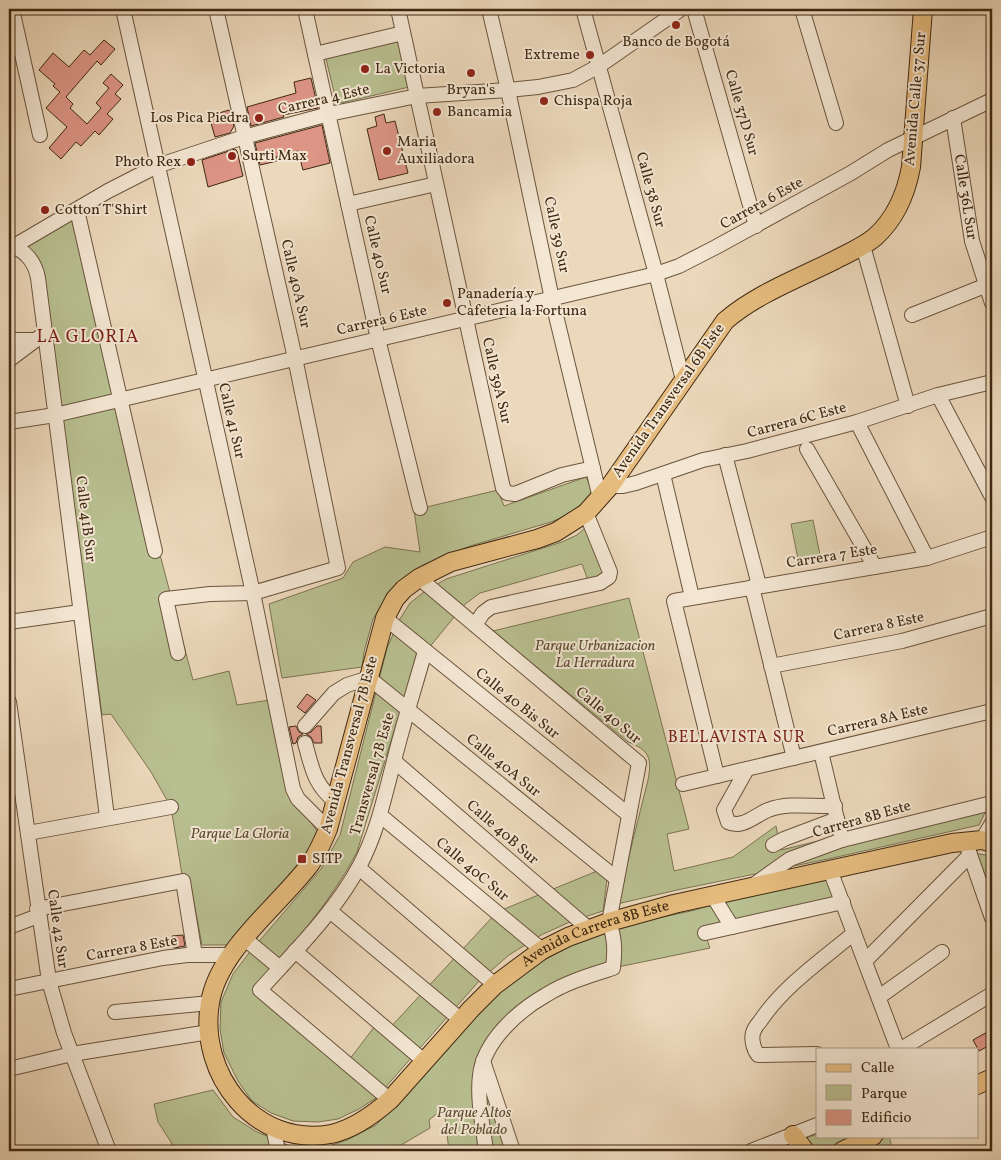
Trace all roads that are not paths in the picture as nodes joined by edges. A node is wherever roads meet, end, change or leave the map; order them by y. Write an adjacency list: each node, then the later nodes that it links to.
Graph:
1 (12, 9): 21 (street)
2 (123, 9): 24 (street, Calle 41 Sur)
3 (216, 9): 22 (street, Calle 40A Sur)
4 (306, 9): 13 (street, Calle 40 Sur)
5 (398, 9): 12 (street, Calle 39A Sur)
6 (489, 9): 15 (street, Calle 39 Sur)
7 (583, 9): 14 (street, Calle 38 Sur)
8 (681, 9): 14 (street, Carrera 4 Este)
9 (694, 9): 28 (street, Calle 37D Sur)
10 (802, 9): 20 (street)
11 (923, 9): 23 (main road, Avenida Calle 37 Sur)
12 (403, 32): 13 (street); 16 (street, Calle 39A Sur)
13 (315, 54): 18 (street, Calle 40 Sur)
14 (599, 66): 15 (street, Carrera 4 Este); 31 (street, Calle 38 Sur)
15 (508, 90): 16 (street, Carrera 4 Este); 33 (street, Calle 39 Sur)
16 (417, 96): 18 (street, Carrera 4 Este); 25 (street, Calle 39A Sur)
17 (992, 100): 19 (street, Carrera 6 Este)
18 (329, 114): 22 (street, Carrera 4 Este); 26 (street, Calle 40 Sur)
19 (953, 118): 23 (street, Carrera 6 Este); 32 (street, Calle 36L Sur)
20 (836, 123)
21 (40, 136)
22 (244, 137): 24 (street, Carrera 4 Este); 40 (street, Calle 40A Sur)
23 (914, 138): 28 (street, Carrera 6 Este); 29 (main road, Avenida Calle 37 Sur)
24 (157, 166): 27 (street, Carrera 4 Este); 42 (street, Calle 41 Sur)
25 (436, 184): 26 (street); 36 (street, Calle 39A Sur)
26 (348, 204): 38 (street, Calle 40 Sur)
27 (77, 210): 30 (street, Carrera 4 Este); 46 (street)
28 (756, 226): 31 (street, Carrera 6 Este)
29 (869, 242): 43 (main road, Avenida Transversal 6B Este); 47 (street)
30 (10, 244): 37 (street, Calle 41B Sur)
31 (656, 274): 33 (street, Carrera 6 Este); 43 (street, Calle 38 Sur)
32 (989, 284): 34 (street, Calle 36L Sur); 35 (street)
33 (552, 299): 36 (street, Carrera 6 Este); 53 (street, Calle 39 Sur)
34 (992, 303)
35 (912, 315)
36 (465, 319): 38 (street, Carrera 6 Este); 53 (street, Calle 39A Sur)
37 (40, 336): 39 (street); 41 (street); 48 (street, Calle 41B Sur)
38 (378, 339): 40 (street, Carrera 6 Este); 57 (street, Calle 40 Sur)
39 (9, 340)
40 (295, 358): 42 (street, Carrera 6 Este); 65 (street, Calle 40A Sur)
41 (9, 360)
42 (205, 379): 46 (street, Carrera 6 Este); 65 (street, Calle 41 Sur)
43 (683, 380): 55 (main road, Avenida Transversal 6B Este)
44 (992, 382): 45 (street, Carrera 6C Este)
45 (938, 395): 47 (street, Carrera 6C Este); 56 (street)
46 (120, 399): 48 (street, Carrera 6 Este); 60 (street)
47 (908, 406): 50 (street, Carrera 6C Este)
48 (55, 415): 49 (street, Carrera 6 Este); 67 (street, Calle 41B Sur)
49 (9, 422)
50 (856, 422): 52 (street, Carrera 6C Este); 61 (street)
51 (807, 449): 62 (street)
52 (725, 455): 54 (street, Carrera 6C Este); 64 (street)
53 (593, 468): 55 (street, Calle 39 Sur)
54 (662, 474): 55 (street, Carrera 6C Este); 66 (street)
55 (605, 492): 58 (main road, Avenida Transversal 6B Este)
56 (992, 497)
57 (420, 508)
58 (586, 513): 63 (main road, Avenida Transversal 7B Este); 71 (street)
59 (992, 537): 61 (street, Carrera 7 Este)
60 (155, 551)
61 (927, 558): 62 (street, Carrera 7 Este)
62 (876, 567): 64 (street, Carrera 7 Este)
63 (419, 578): 69 (main road, Avenida Transversal 7B Este); 71 (street, Calle 40 Sur)
64 (755, 586): 66 (street, Carrera 7 Este); 74 (street)
65 (254, 593): 73 (street); 95 (street, Calle 41 Sur)
66 (692, 598): 85 (street, Carrera 7 Este)
67 (80, 612): 70 (street); 93 (street, Calle 41B Sur)
68 (992, 616): 74 (street, Carrera 8 Este)
69 (385, 618): 72 (street, Calle 40 Bis Sur); 75 (main road, Avenida Transversal 7B Este)
70 (9, 622)
71 (475, 625): 91 (street, Calle 40 Sur)
72 (426, 651): 77 (street, Transversal 7B Este); 91 (street, Calle 40 Bis Sur)
73 (178, 653)
74 (771, 666): 82 (street)
75 (369, 678): 77 (street, Calle 40A Sur); 79 (street); 87 (main road, Avenida Transversal 7B Este)
76 (9, 702): 96 (street, Calle 42 Sur)
77 (408, 710): 83 (street, Transversal 7B Este); 102 (street, Calle 40A Sur)
78 (992, 711): 81 (street, Carrera 8A Este)
79 (305, 726)
80 (305, 743): 87 (street)
81 (821, 752): 82 (street, Carrera 8A Este); 90 (street)
82 (794, 758): 84 (street, Carrera 8A Este)
83 (394, 761): 92 (street, Transversal 7B Este); 112 (street, Calle 40B Sur)
84 (747, 769): 85 (street, Carrera 8A Este); 90 (street)
85 (717, 776): 86 (street, Carrera 8A Este)
86 (683, 784)
87 (336, 802): 95 (main road, Avenida Transversal 7B Este)
88 (992, 804): 97 (street, Carrera 8B Este)
89 (171, 807): 93 (street)
90 (836, 813): 97 (street); 98 (street)
91 (629, 815): 102 (street)
92 (381, 816): 100 (street, Transversal 7B Este); 116 (street, Calle 40C Sur)
93 (107, 817): 96 (street)
94 (992, 823): 99 (street)
95 (328, 829): 115 (main road, Avenida Transversal 7B Este)
96 (28, 833): 107 (street, Calle 42 Sur)
97 (842, 840): 103 (street, Carrera 8B Este)
98 (773, 845)
99 (977, 845): 101 (main road, Avenida Carrera 8B Este); 108 (street); 121 (street)
100 (359, 868): 106 (street, Transversal 7B Este); 124 (street)
101 (830, 870): 103 (main road, Avenida Carrera 8B Este); 105 (street)
102 (617, 879): 109 (street)
103 (749, 888): 104 (main road, Avenida Carrera 8B Este)
104 (713, 896): 109 (main road, Avenida Carrera 8B Este); 111 (street)
105 (843, 902): 111 (street); 114 (street)
106 (330, 911): 117 (street, Transversal 7B Este); 130 (street)
107 (38, 912): 110 (street); 119 (street); 123 (street, Calle 42 Sur)
108 (992, 918)
109 (609, 922): 112 (main road, Avenida Carrera 8B Este); 136 (street)
110 (9, 927)
111 (732, 927): 113 (street)
112 (589, 929): 116 (main road, Avenida Carrera 8B Este)
113 (705, 933)
114 (854, 934): 121 (street); 135 (street)
115 (245, 938): 120 (main road, Avenida Transversal 7B Este); 122 (street)
116 (542, 950): 124 (main road, Avenida Carrera 8B Este)
117 (295, 951): 122 (street, Transversal 7B Este); 137 (street)
118 (942, 952): 127 (street)
119 (195, 955): 120 (street, Carrera 8 Este); 123 (street, Carrera 8 Este)
120 (232, 955): 128 (main road, Avenida Transversal 7B Este)
121 (865, 961): 127 (street)
122 (280, 968): 141 (street, Transversal 7B Este)
123 (49, 981): 125 (street, Carrera 8 Este); 134 (street, Calle 42 Sur)
124 (495, 985): 130 (main road, Avenida Carrera 8B Este)
125 (9, 989)
126 (992, 994): 133 (street)
127 (879, 997): 132 (street)
128 (210, 1003): 129 (street); 131 (main road, Avenida Transversal 7B Este)
129 (115, 1012)
130 (461, 1020): 137 (main road, Avenida Carrera 8B Este)
131 (209, 1032): 134 (street); 143 (main road, Avenida Carrera 8B Este)
132 (900, 1048)
133 (902, 1048)
134 (72, 1054): 138 (street); 146 (street, Calle 42 Sur)
135 (816, 1054)
136 (483, 1060): 148 (street); 149 (street)
137 (424, 1061): 141 (main road, Avenida Carrera 8B Este)
138 (9, 1069)
139 (992, 1078): 140 (main road)
140 (978, 1085)
141 (390, 1100): 143 (main road, Avenida Carrera 8B Este)
142 (816, 1125): 144 (street)
143 (272, 1127): 147 (street)
144 (793, 1135): 150 (street); 151 (main road)
145 (869, 1138): 152 (main road)
146 (109, 1151)
147 (278, 1151)
148 (486, 1151)
149 (514, 1151)
150 (750, 1151)
151 (805, 1151)
152 (842, 1151)

